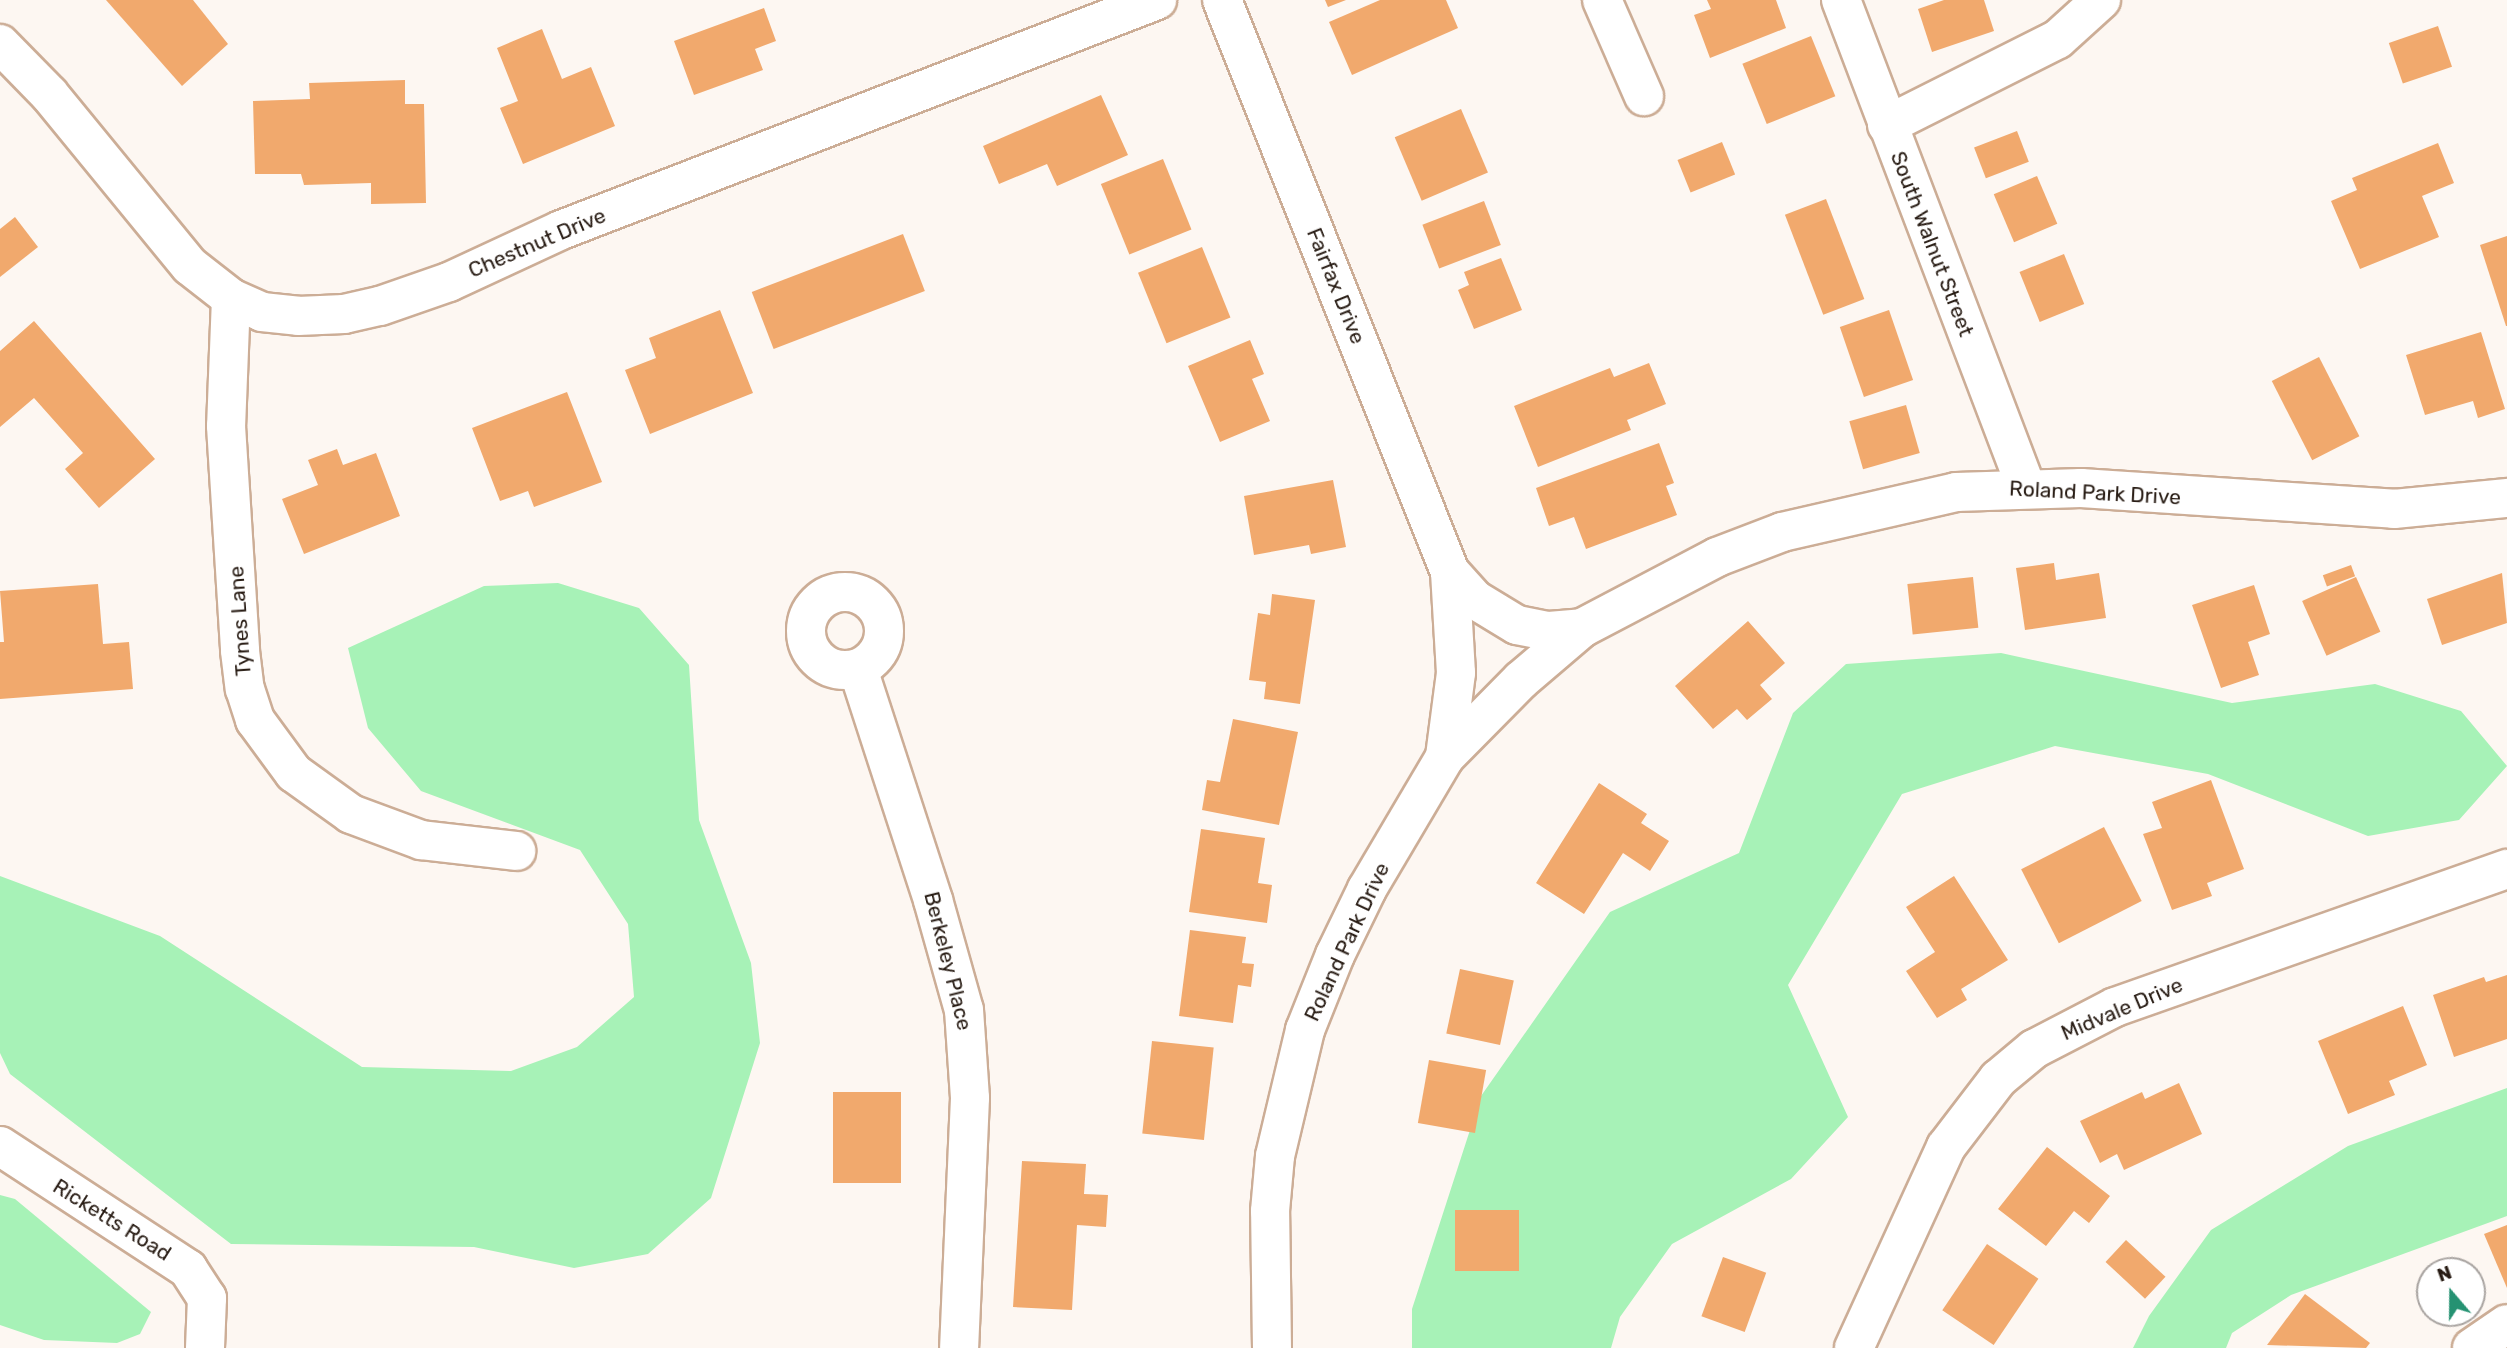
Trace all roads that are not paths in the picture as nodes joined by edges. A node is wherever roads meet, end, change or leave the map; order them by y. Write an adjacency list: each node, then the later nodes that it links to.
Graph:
1 (1157, 0): 9 (street, Chestnut Drive)
2 (1222, 0): 12 (street, Fairfax Drive)
3 (1602, 0): 7 (street)
4 (1841, 0): 8 (street, South Walnut Street)
5 (2101, 0): 8 (street)
6 (0, 44): 9 (street, Chestnut Drive)
7 (1644, 96)
8 (1887, 125): 10 (street, South Walnut Street)
9 (231, 298): 16 (street, Tynes Lane)
10 (2026, 487): 11 (street, Roland Park Drive); 13 (street, Roland Park Drive)
11 (2507, 498)
12 (1450, 572): 13 (street, Roland Park Drive); 15 (street, Roland Park Drive)
13 (1582, 628): 15 (street, Roland Park Drive)
14 (858, 669): 21 (street, Berkeley Place)
15 (1445, 757): 22 (street, Roland Park Drive)
16 (516, 851)
17 (2507, 869): 23 (street, Midvale Drive)
18 (0, 1146): 20 (street, Ricketts Road)
19 (2507, 1324): 24 (street)
20 (205, 1348)
21 (959, 1348)
22 (1272, 1348)
23 (1854, 1348)
24 (2472, 1348)

